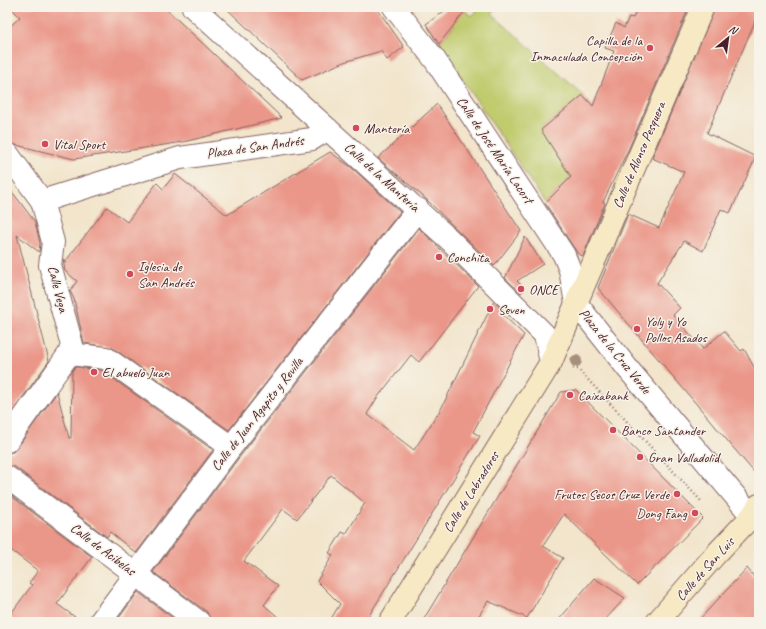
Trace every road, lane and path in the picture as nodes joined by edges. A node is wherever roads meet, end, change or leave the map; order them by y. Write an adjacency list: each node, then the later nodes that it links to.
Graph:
1 (193, 7): 4 (street, Calle de la Mantería)
2 (394, 7): 8 (street, Calle de José María Lacort)
3 (702, 7): 8 (street, Calle de Alonso Pesquera)
4 (328, 129): 6 (street, Plaza de San Andrés); 7 (street, Calle de la Mantería)
5 (7, 153): 6 (street, Calle Vega)
6 (42, 201): 9 (street, Calle Vega)
7 (418, 209): 10 (street, Calle de la Mantería); 12 (street, Calle de Juan Agapito y Revilla)
8 (576, 303): 10 (street, Plaza de la Cruz Verde); 15 (street, Plaza de la Cruz Verde)
9 (69, 354): 11 (street); 12 (street)
10 (551, 362): 14 (path); 19 (street, Calle de Labradores)
11 (7, 441)
12 (230, 448): 16 (street, Calle de Juan Agapito y Revilla)
13 (7, 477): 16 (street, Calle de Acibelas)
14 (702, 501)
15 (757, 515): 20 (street, Calle de San Luis)
16 (135, 574): 17 (street, Calle de Juan Agapito y Revilla); 18 (street, Calle de Acibelas)
17 (100, 622)
18 (199, 622)
19 (390, 622)
20 (657, 622)

